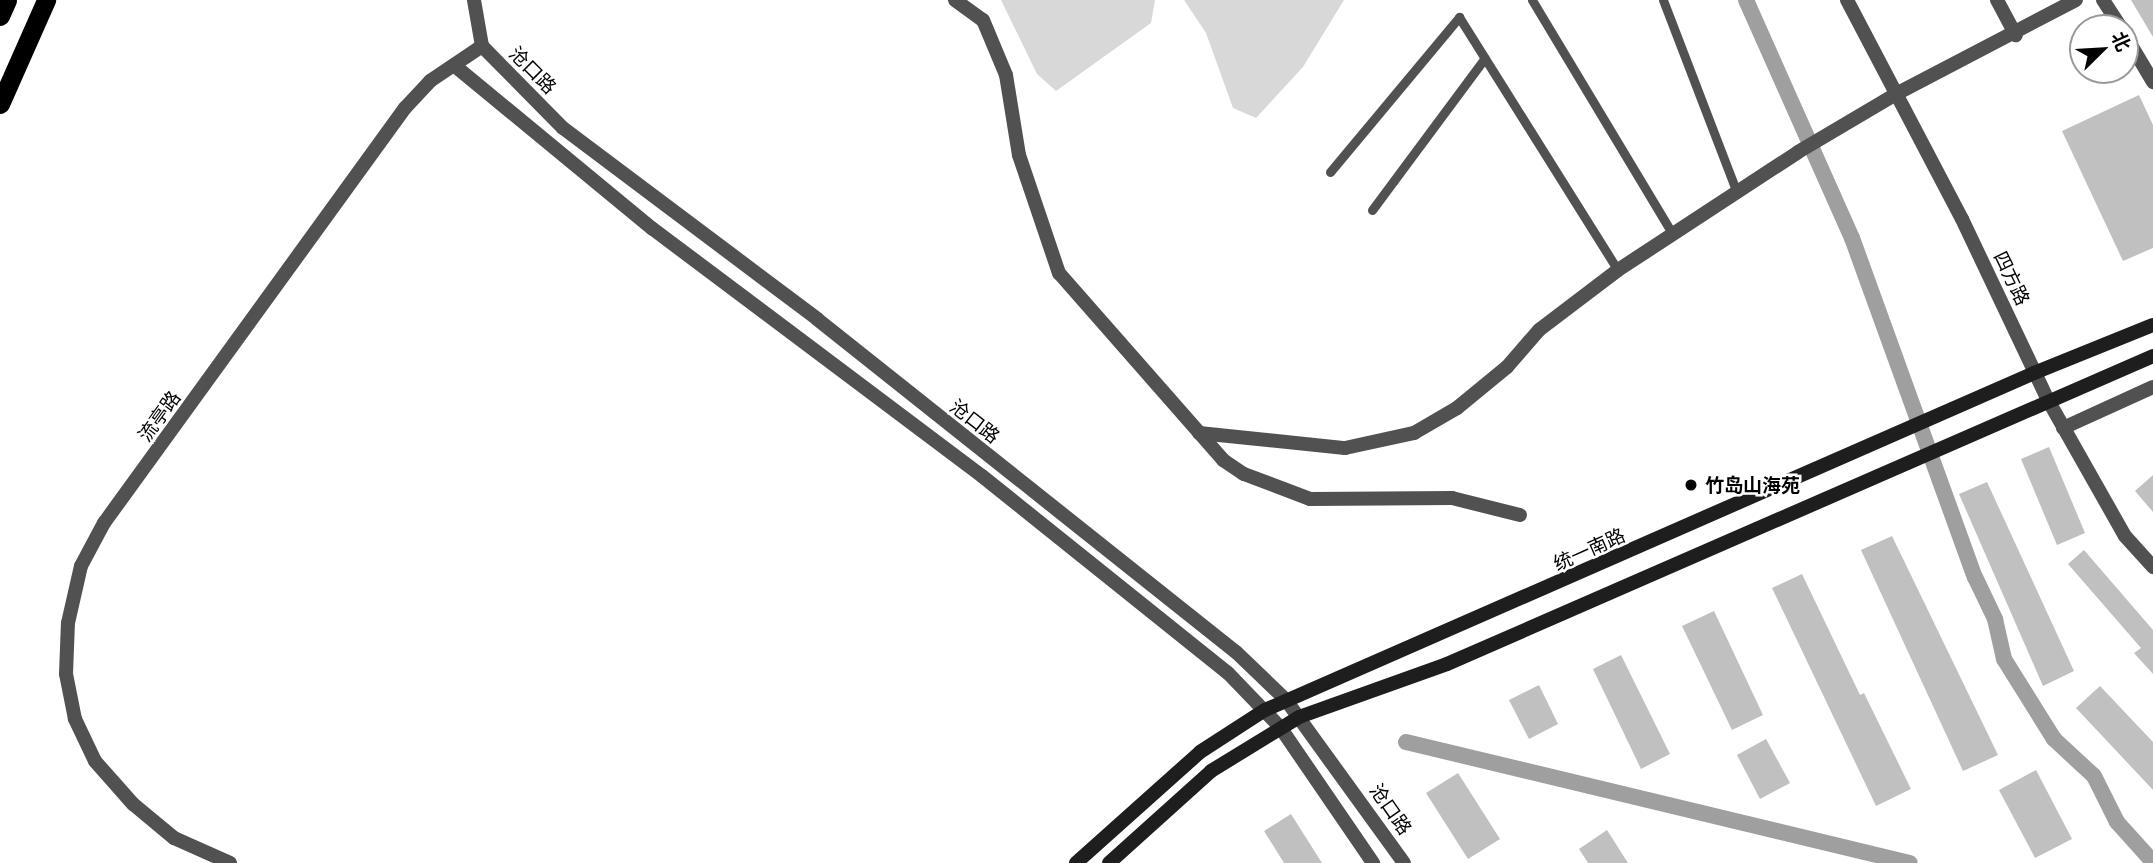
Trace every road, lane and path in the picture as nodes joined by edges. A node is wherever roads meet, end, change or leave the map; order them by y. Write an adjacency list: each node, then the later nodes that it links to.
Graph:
1 (7, 0): 10 (highway)
2 (46, 0): 18 (highway)
3 (474, 0): 12 (street)
4 (955, 0): 30 (street)
5 (1532, 0): 22 (lane)
6 (1663, 0): 20 (lane)
7 (1847, 0): 17 (street, 四方路)
8 (1997, 0): 11 (street)
9 (2076, 0): 11 (street)
10 (0, 16)
11 (2016, 35): 17 (street)
12 (482, 46): 15 (street, 流亭路); 33 (street, 沧口路)
13 (1485, 58): 19 (lane); 21 (lane); 23 (lane)
14 (2139, 58): 16 (street)
15 (455, 66): 34 (street, 沧口路); 37 (street, 流亭路)
16 (2153, 82)
17 (1896, 94): 20 (street); 26 (street, 四方路)
18 (0, 104)
19 (1330, 172)
20 (1737, 193): 22 (street)
21 (1372, 210)
22 (1673, 235): 23 (street)
23 (1618, 270): 30 (street)
24 (2153, 326): 26 (main road, 统一南路)
25 (2153, 356): 28 (main road)
26 (2034, 373): 28 (street, 四方路); 33 (main road, 统一南路)
27 (2153, 387): 29 (street)
28 (2048, 400): 29 (street, 四方路); 35 (main road)
29 (2063, 428): 32 (street, 四方路)
30 (1199, 433): 31 (street)
31 (1520, 515)
32 (2153, 566)
33 (1286, 700): 34 (main road, 统一南路); 35 (street, 沧口路)
34 (1265, 710): 36 (street, 沧口路); 38 (main road, 统一南路)
35 (1299, 717): 36 (main road); 41 (street, 沧口路)
36 (1280, 727): 39 (main road); 40 (street, 沧口路)
37 (230, 863)
38 (1076, 863)
39 (1109, 863)
40 (1373, 863)
41 (1405, 863)

